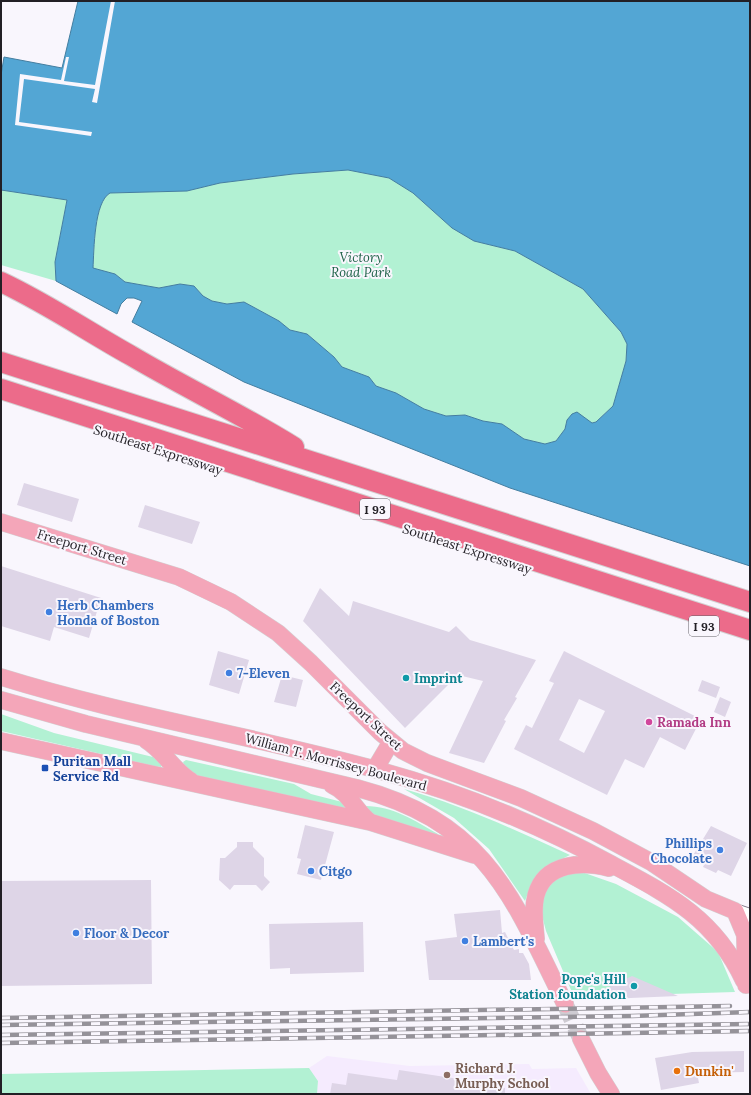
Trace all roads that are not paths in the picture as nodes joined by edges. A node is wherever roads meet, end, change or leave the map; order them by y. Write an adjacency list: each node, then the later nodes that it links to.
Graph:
1 (1, 282): 6 (highway)
2 (1, 362): 6 (highway, I 93)
3 (1, 374): 9 (highway, I 93)
4 (1, 389): 10 (highway, I 93)
5 (1, 399): 11 (highway, Southeast Expressway / I 93)
6 (317, 462): 8 (highway, I 93)
7 (1, 522): 16 (main road, Freeport Street)
8 (750, 602)
9 (750, 614)
10 (750, 630)
11 (750, 640)
12 (1, 677): 17 (main road, William T. Morrissey Boulevard)
13 (1, 700): 14 (main road, William T. Morrissey Boulevard)
14 (131, 734): 18 (main road, William T. Morrissey Boulevard); 19 (main road)
15 (1, 741): 19 (main road)
16 (391, 742): 17 (main road); 20 (main road, Freeport Street)
17 (374, 769): 21 (main road, William T. Morrissey Boulevard)
18 (311, 777): 22 (main road); 23 (main road, William T. Morrissey Boulevard)
19 (195, 784): 22 (main road)
20 (501, 790): 21 (main road); 25 (main road, Freeport Street)
21 (494, 809): 24 (main road, William T. Morrissey Boulevard)
22 (370, 822): 23 (main road)
23 (486, 863): 28 (main road, William T. Morrissey Boulevard)
24 (629, 873): 26 (main road, William T. Morrissey Boulevard); 28 (main road)
25 (696, 892): 26 (main road); 27 (main road, Freeport Street)
26 (670, 898): 29 (main road, William T. Morrissey Boulevard)
27 (743, 914): 29 (main road, Freeport Street)
28 (537, 949): 30 (main road, William T. Morrissey Boulevard)
29 (748, 989)
30 (564, 1004)
31 (581, 1039): 32 (main road)
32 (611, 1094)

